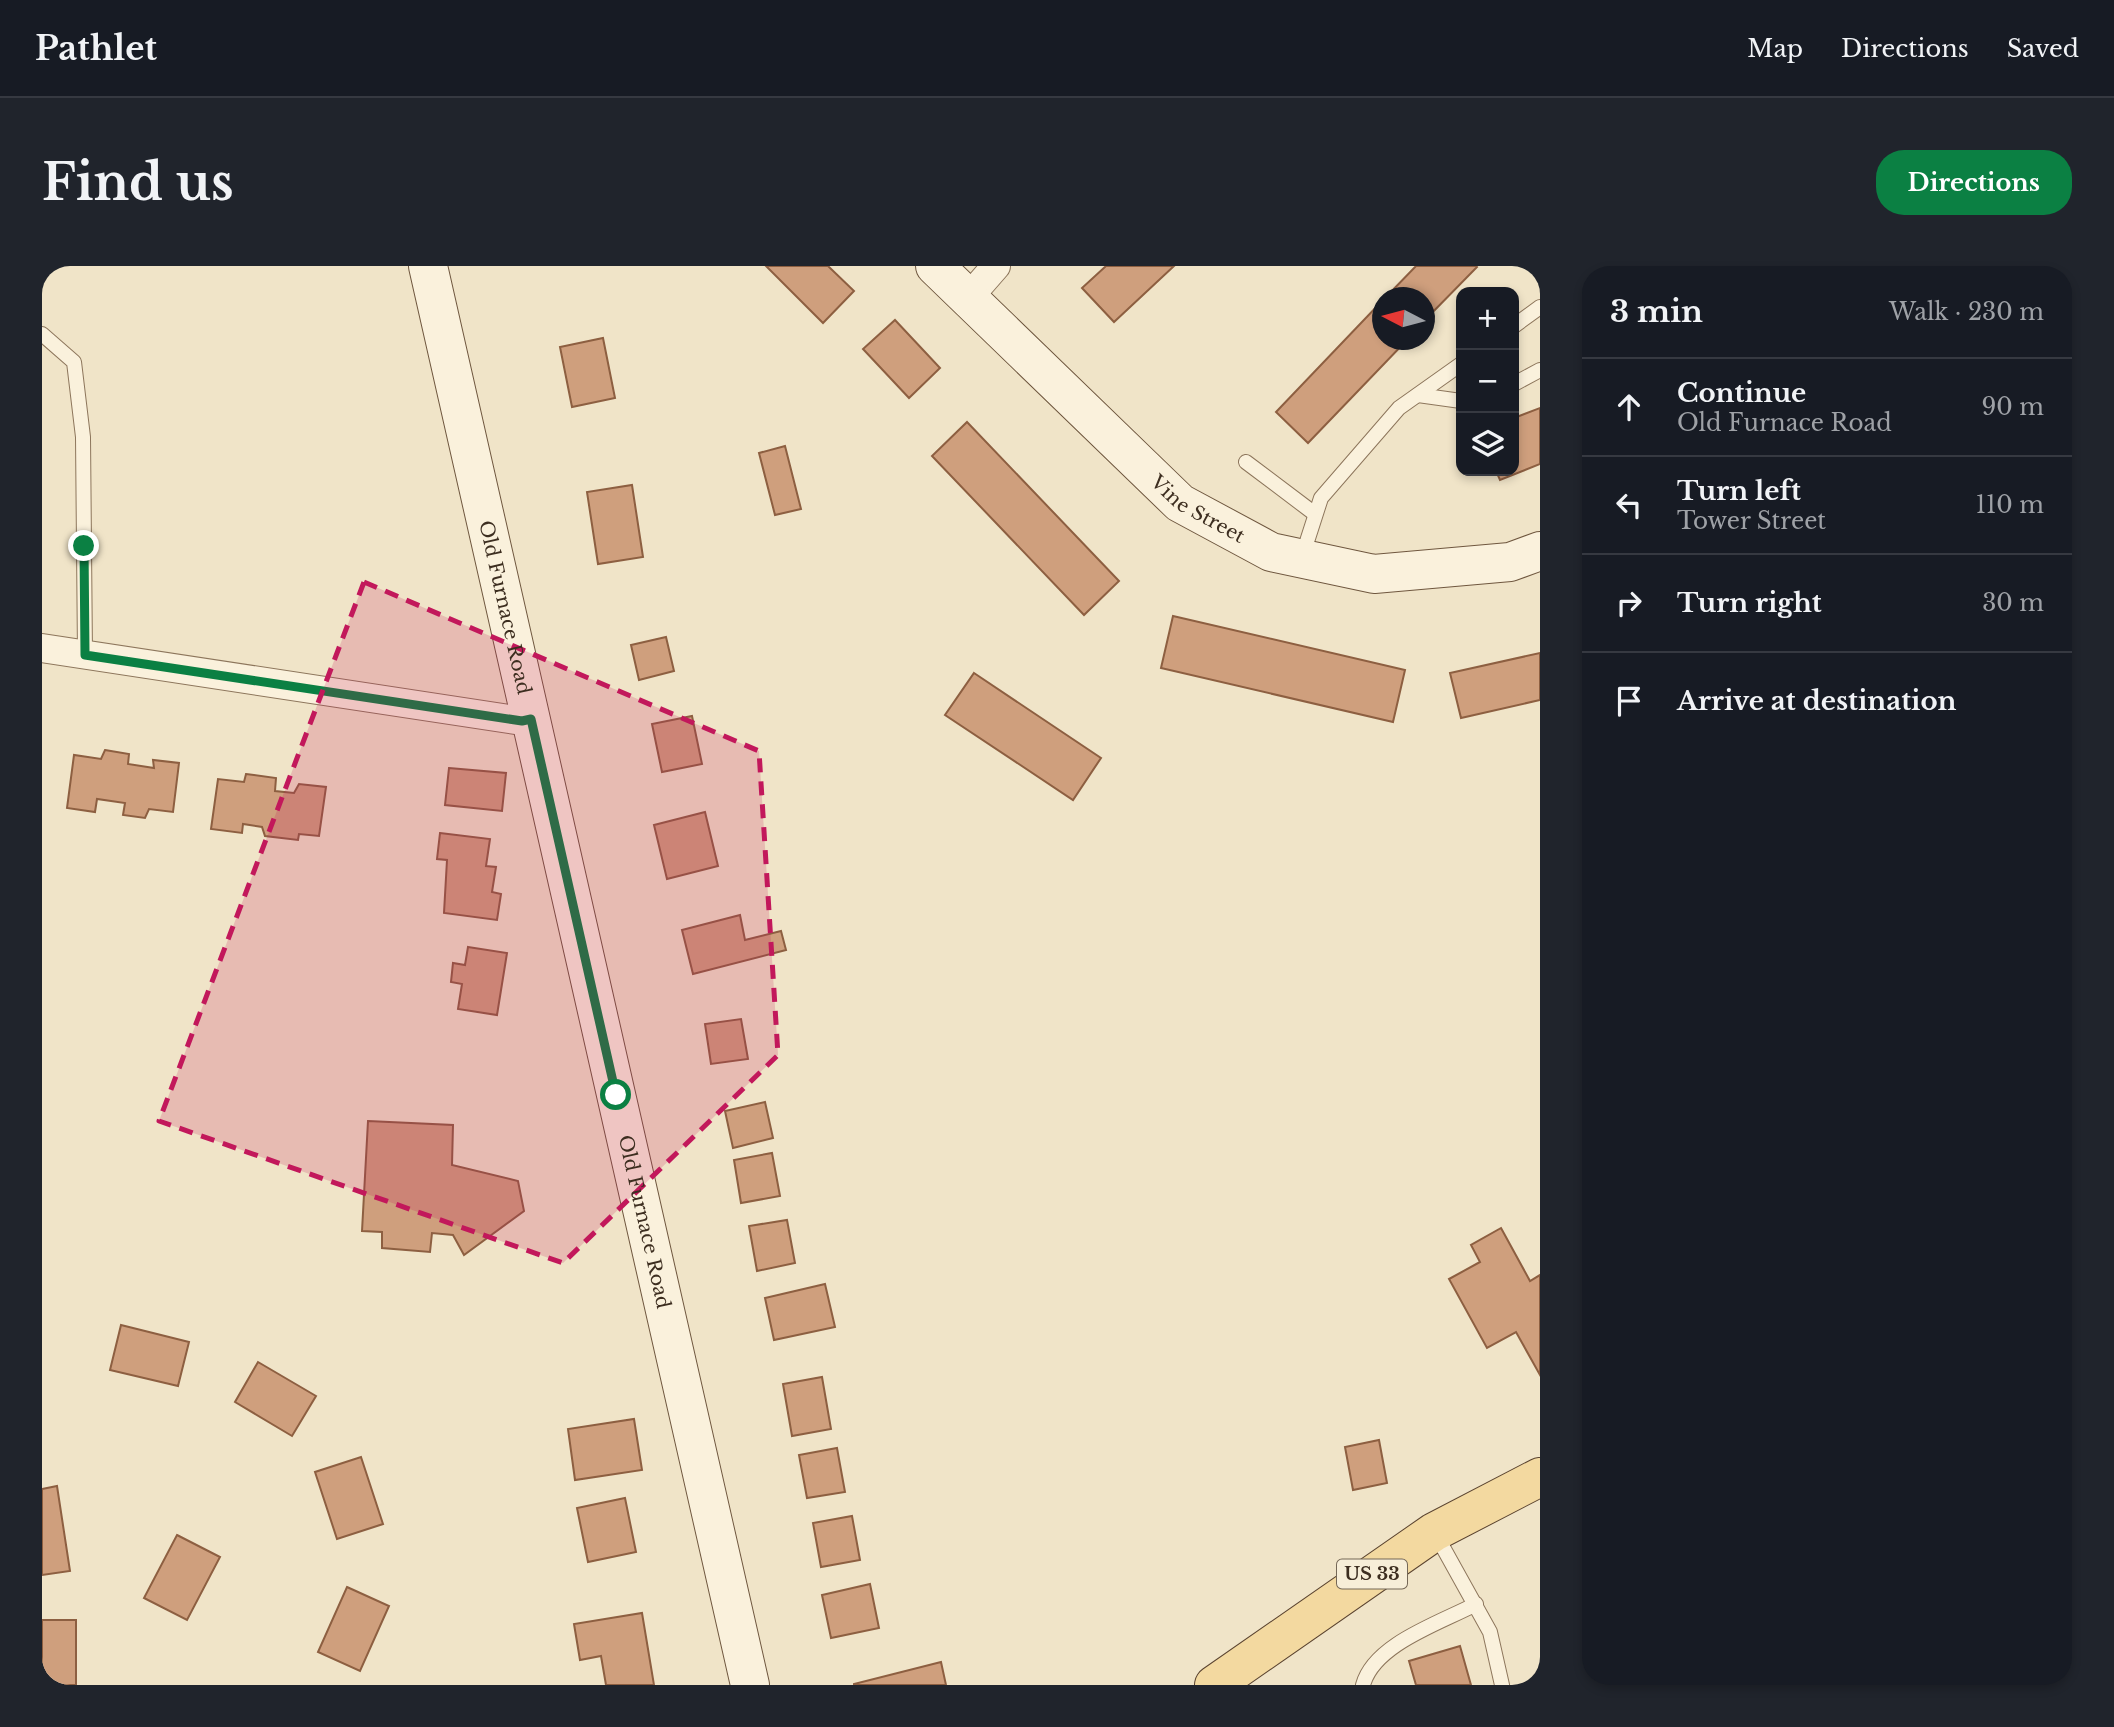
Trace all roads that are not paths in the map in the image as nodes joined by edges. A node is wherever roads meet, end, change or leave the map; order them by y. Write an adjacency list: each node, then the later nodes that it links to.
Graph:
1 (428, 266): 19 (street, Old Furnace Road)
2 (935, 266): 4 (street, Vine Street)
3 (996, 266): 4 (street)
4 (969, 297): 16 (street, Vine Street)
5 (1538, 313): 6 (lane)
6 (1519, 323)
7 (42, 334): 18 (lane)
8 (1456, 368): 11 (lane)
9 (1540, 370): 10 (lane)
10 (1519, 381)
11 (1418, 395): 12 (lane); 14 (lane)
12 (1456, 400)
13 (1247, 461): 14 (lane)
14 (1315, 514): 16 (lane)
15 (1540, 551): 16 (street, Vine Street)
16 (1301, 559)
17 (42, 648): 18 (street)
18 (85, 655): 19 (street)
19 (531, 719): 23 (street, Old Furnace Road)
20 (1540, 1477): 21 (main road, US 33)
21 (1434, 1532): 22 (lane); 24 (main road, US 33)
22 (1476, 1604): 25 (lane); 26 (lane)
23 (750, 1685)
24 (1214, 1685)
25 (1363, 1685)
26 (1502, 1685)

